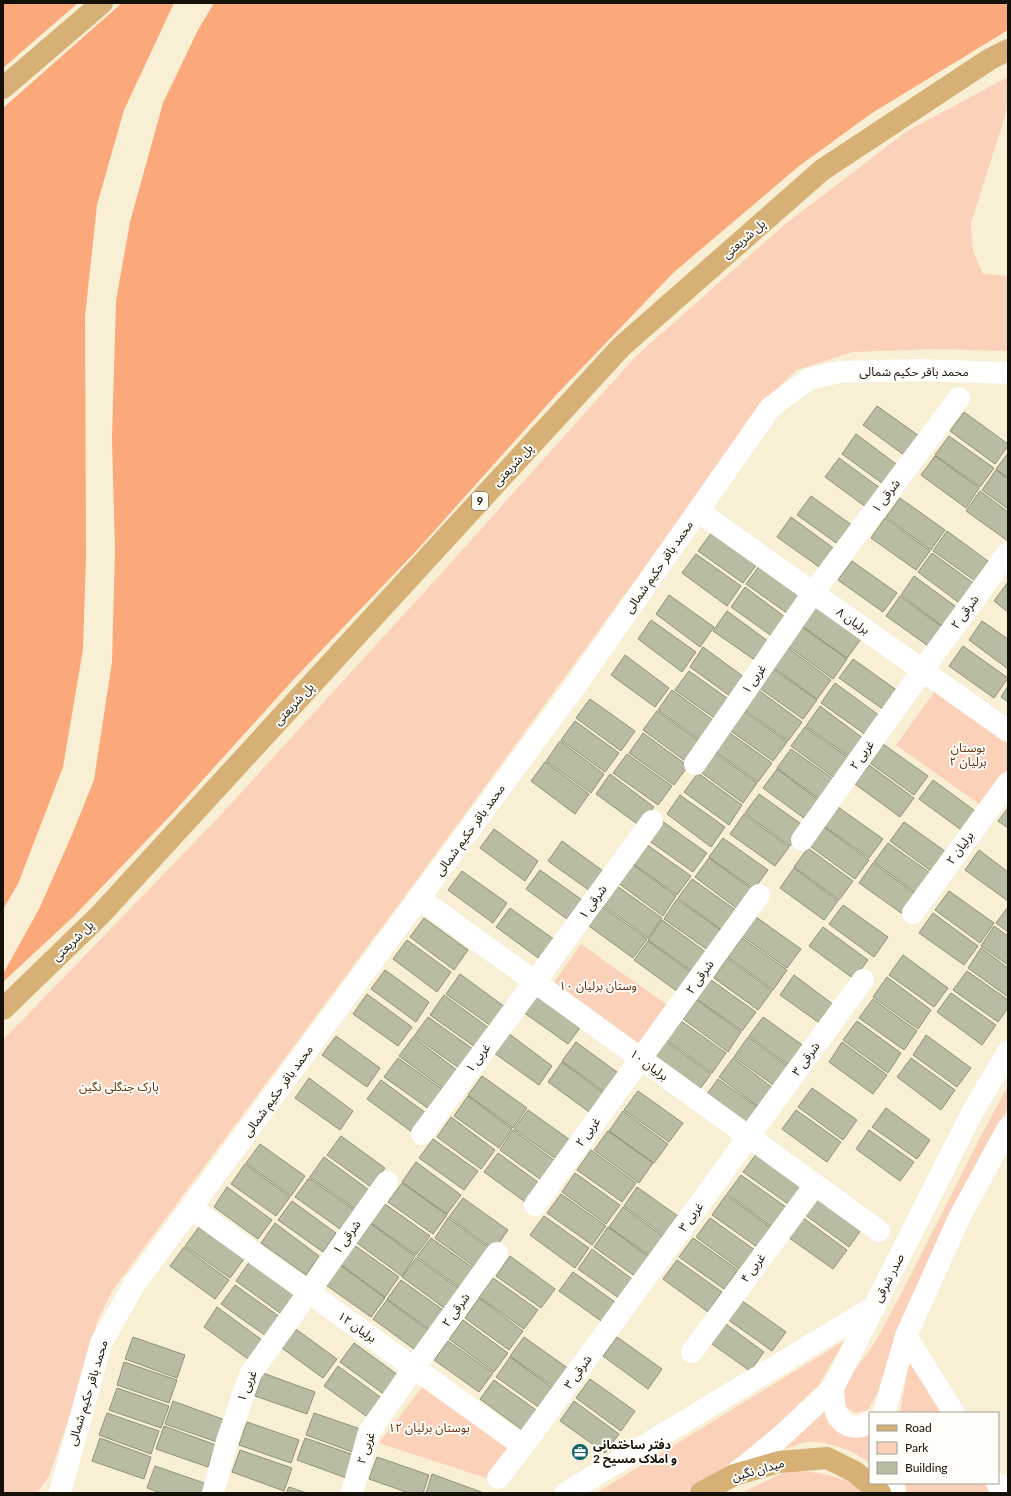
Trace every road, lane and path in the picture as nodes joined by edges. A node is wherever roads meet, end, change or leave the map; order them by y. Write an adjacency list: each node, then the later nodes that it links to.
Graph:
1 (102, 3): 3 (main road)
2 (1008, 50): 20 (main road, پل شریعتی / 9)
3 (3, 88)
4 (1008, 373): 6 (street, محمد باقر حکیم شمالی)
5 (959, 398): 8 (street, ۱ شرقی)
6 (698, 510): 8 (street, برلیان ۸); 16 (street, محمد باقر حکیم شمالی)
7 (1008, 553): 9 (street, ۲ شرقی)
8 (813, 593): 9 (street, برلیان ۸); 11 (street, ۱ غربی)
9 (922, 670): 10 (street, برلیان ۸); 14 (street, ۲ غربی)
10 (1008, 731)
11 (695, 764)
12 (1008, 783): 17 (street, برلیان ۲)
13 (652, 821): 19 (street, ۱ شرقی)
14 (802, 840)
15 (759, 895): 22 (street, ۲ شرقی)
16 (419, 898): 19 (street, برلیان ۱۰); 29 (street, محمد باقر حکیم شمالی)
17 (913, 913)
18 (864, 980): 25 (street, ۳ شرقی)
19 (534, 983): 22 (street, برلیان ۱۰); 24 (street, ۱ غربی)
20 (3, 1009)
21 (1008, 1052): 34 (street, صدر شرقی)
22 (641, 1059): 25 (street, برلیان ۱۰); 28 (street, ۲ غربی)
23 (1008, 1128): 35 (street)
24 (422, 1134)
25 (749, 1138): 27 (street, برلیان ۱۰); 33 (street, ۳ غربی)
26 (387, 1182): 32 (street, ۱ شرقی)
27 (814, 1184): 30 (street, برلیان ۱۰); 36 (street, ۴ غربی)
28 (535, 1205)
29 (191, 1208): 32 (street, برلیان ۱۲); 43 (street, محمد باقر حکیم شمالی)
30 (879, 1231)
31 (498, 1253): 37 (street, ۲ شرقی)
32 (308, 1292): 37 (street, برلیان ۱۲); 51 (street, ۱ غربی)
33 (633, 1297): 42 (street, ۳ شرقی)
34 (874, 1307): 38 (street, صدر شرقی); 53 (street)
35 (906, 1336): 39 (street); 40 (street)
36 (692, 1352)
37 (414, 1368): 42 (street, برلیان ۱۲); 52 (street, ۲ غربی)
38 (833, 1388): 41 (street); 44 (street, صدر شرقی)
39 (884, 1412)
40 (953, 1412)
41 (869, 1422)
42 (523, 1446): 45 (street)
43 (66, 1472): 49 (street); 50 (street, محمد باقر حکیم شمالی)
44 (734, 1475): 47 (main road, میدان نگین); 54 (main road, میدان نگین)
45 (498, 1478)
46 (869, 1484): 55 (main road, میدان نگین)
47 (869, 1484)
48 (998, 1484): 56 (street)
49 (49, 1493)
50 (60, 1493)
51 (213, 1493)
52 (352, 1493)
53 (566, 1493)
54 (701, 1493)
55 (880, 1493)
56 (1004, 1493)

